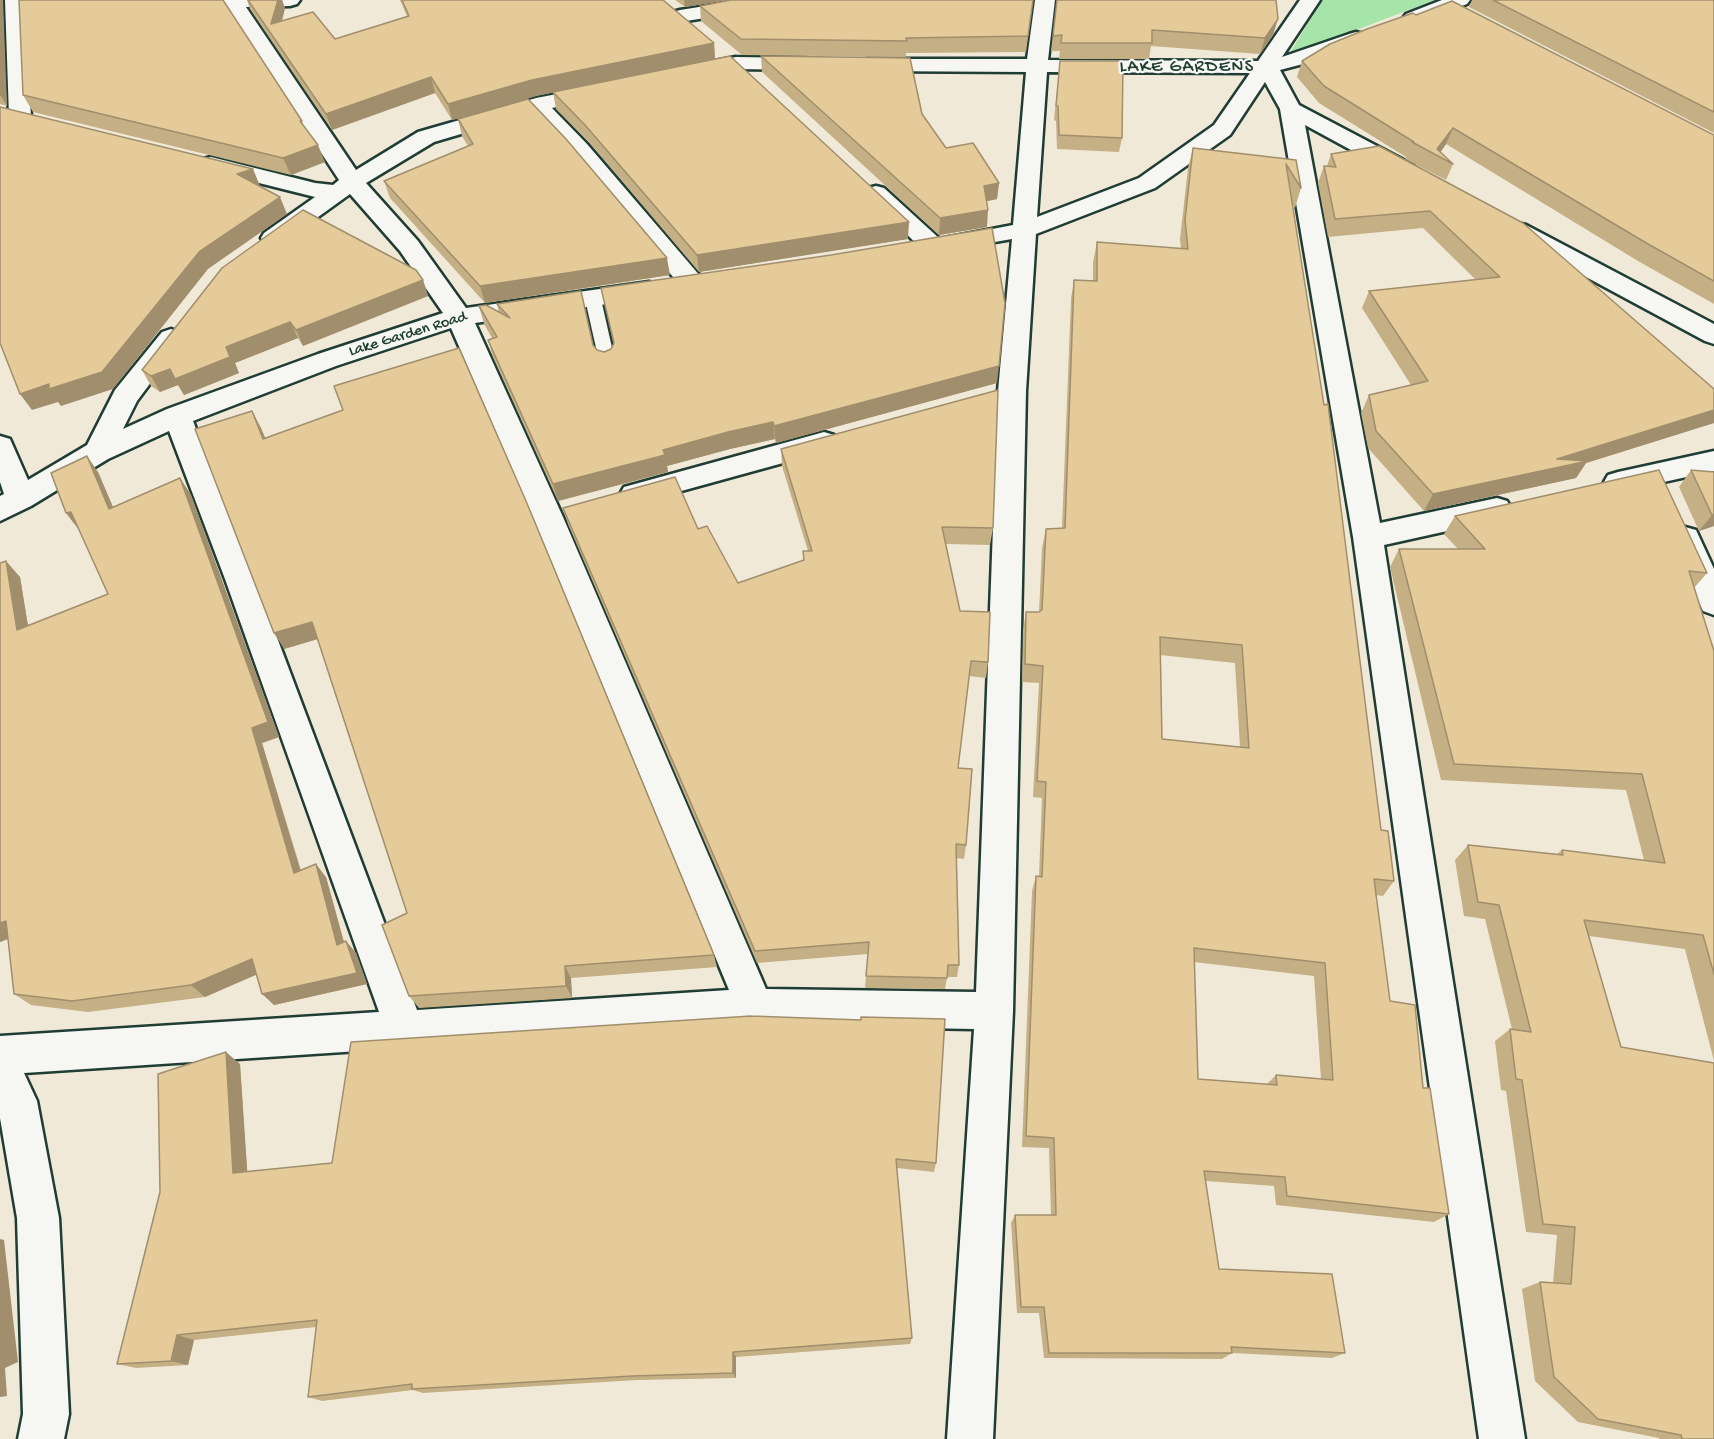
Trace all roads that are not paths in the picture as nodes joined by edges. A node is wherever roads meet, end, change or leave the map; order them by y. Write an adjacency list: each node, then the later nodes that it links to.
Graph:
1 (15, 0): 19 (street)
2 (290, 0): 6 (street)
3 (762, 0): 9 (street)
4 (1045, 0): 12 (street)
5 (1310, 0): 13 (street)
6 (231, 1): 24 (street)
7 (1458, 7): 8 (street)
8 (1393, 25)
9 (696, 30)
10 (1372, 33): 13 (street)
11 (728, 57): 12 (street); 14 (street); 15 (street)
12 (1036, 67): 13 (street); 26 (street)
13 (1267, 67): 18 (street); 26 (street)
14 (669, 77)
15 (759, 85)
16 (625, 86): 17 (street)
17 (536, 105): 24 (street); 30 (street, Lake Garden Road)
18 (1291, 109): 23 (street); 45 (street)
19 (10, 115): 20 (street)
20 (44, 123)
21 (192, 159): 24 (street)
22 (856, 176): 27 (street)
23 (1426, 182)
24 (345, 187): 28 (street); 31 (street)
25 (1499, 221): 33 (street)
26 (1023, 230): 27 (street); 48 (street)
27 (932, 245): 29 (street)
28 (256, 250)
29 (898, 251)
30 (593, 299): 31 (street, Lake Garden Road); 34 (lane)
31 (459, 317): 35 (street, Lake Garden Road); 47 (street)
32 (183, 322): 38 (street)
33 (1714, 335)
34 (607, 361)
35 (177, 416): 38 (street, Lake Garden Road); 49 (street)
36 (852, 434): 42 (street)
37 (0, 446): 44 (street)
38 (98, 452): 44 (street, Lake Garden Road)
39 (1714, 461): 41 (street)
40 (1599, 486): 41 (street)
41 (1666, 495): 46 (street)
42 (612, 500)
43 (1518, 504): 45 (street)
44 (11, 505)
45 (1368, 537): 54 (street)
46 (1714, 603)
47 (755, 1006): 48 (street); 49 (street)
48 (994, 1011): 53 (street)
49 (405, 1030): 50 (street)
50 (0, 1055)
51 (0, 1065): 52 (street)
52 (41, 1439)
53 (970, 1439)
54 (1502, 1439)

